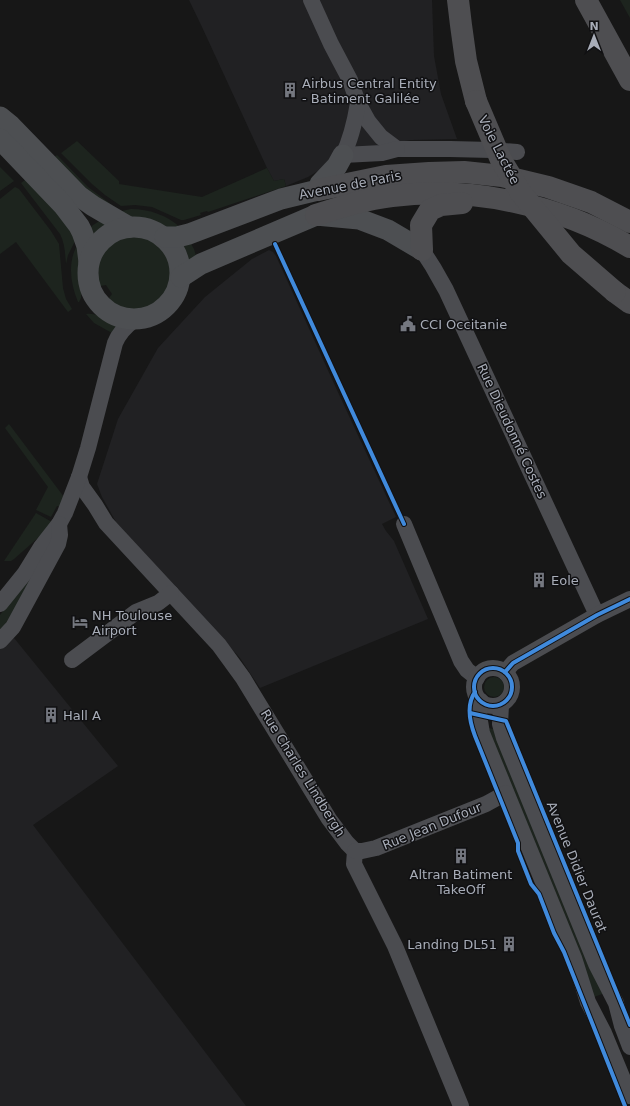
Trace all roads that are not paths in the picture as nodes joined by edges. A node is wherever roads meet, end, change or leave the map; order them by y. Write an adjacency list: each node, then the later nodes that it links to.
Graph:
1 (311, 0): 5 (street)
2 (458, 0): 21 (highway, Voie Lactée, bridge)
3 (586, 0): 4 (highway)
4 (630, 80)
5 (358, 103): 8 (street); 10 (street)
6 (0, 117): 15 (main road)
7 (0, 139): 19 (main road)
8 (397, 149): 9 (street); 10 (street)
9 (517, 152)
10 (343, 155): 11 (main road)
11 (318, 190): 14 (highway, Avenue de Paris); 16 (main road, Avenue de Paris)
12 (518, 203): 13 (highway, Avenue de Paris); 17 (highway, Avenue de Paris); 18 (highway)
13 (316, 215): 18 (main road); 20 (main road, Avenue de Paris)
14 (630, 222)
15 (129, 227): 16 (main road); 19 (main road)
16 (165, 237): 20 (main road)
17 (630, 247)
18 (422, 250): 29 (street, Rue Dieudonné Costes)
19 (89, 262): 22 (main road)
20 (181, 277): 22 (main road)
21 (623, 297)
22 (134, 320): 23 (street)
23 (79, 477): 24 (street); 26 (street, Rue Charles Lindbergh)
24 (59, 524): 28 (street); 30 (street)
25 (404, 524): 33 (street)
26 (171, 593): 31 (street); 37 (street, Rue Charles Lindbergh)
27 (630, 599): 29 (street)
28 (0, 604)
29 (597, 614): 32 (street)
30 (0, 641)
31 (72, 660)
32 (505, 672): 33 (street); 35 (street)
33 (477, 678): 34 (street)
34 (481, 701): 35 (street); 36 (street)
35 (501, 705): 38 (street, Avenue Didier Daurat)
36 (506, 793): 37 (street, Rue Jean Dufour); 39 (street)
37 (355, 851): 40 (street)
38 (630, 1047)
39 (630, 1096)
40 (461, 1106)

